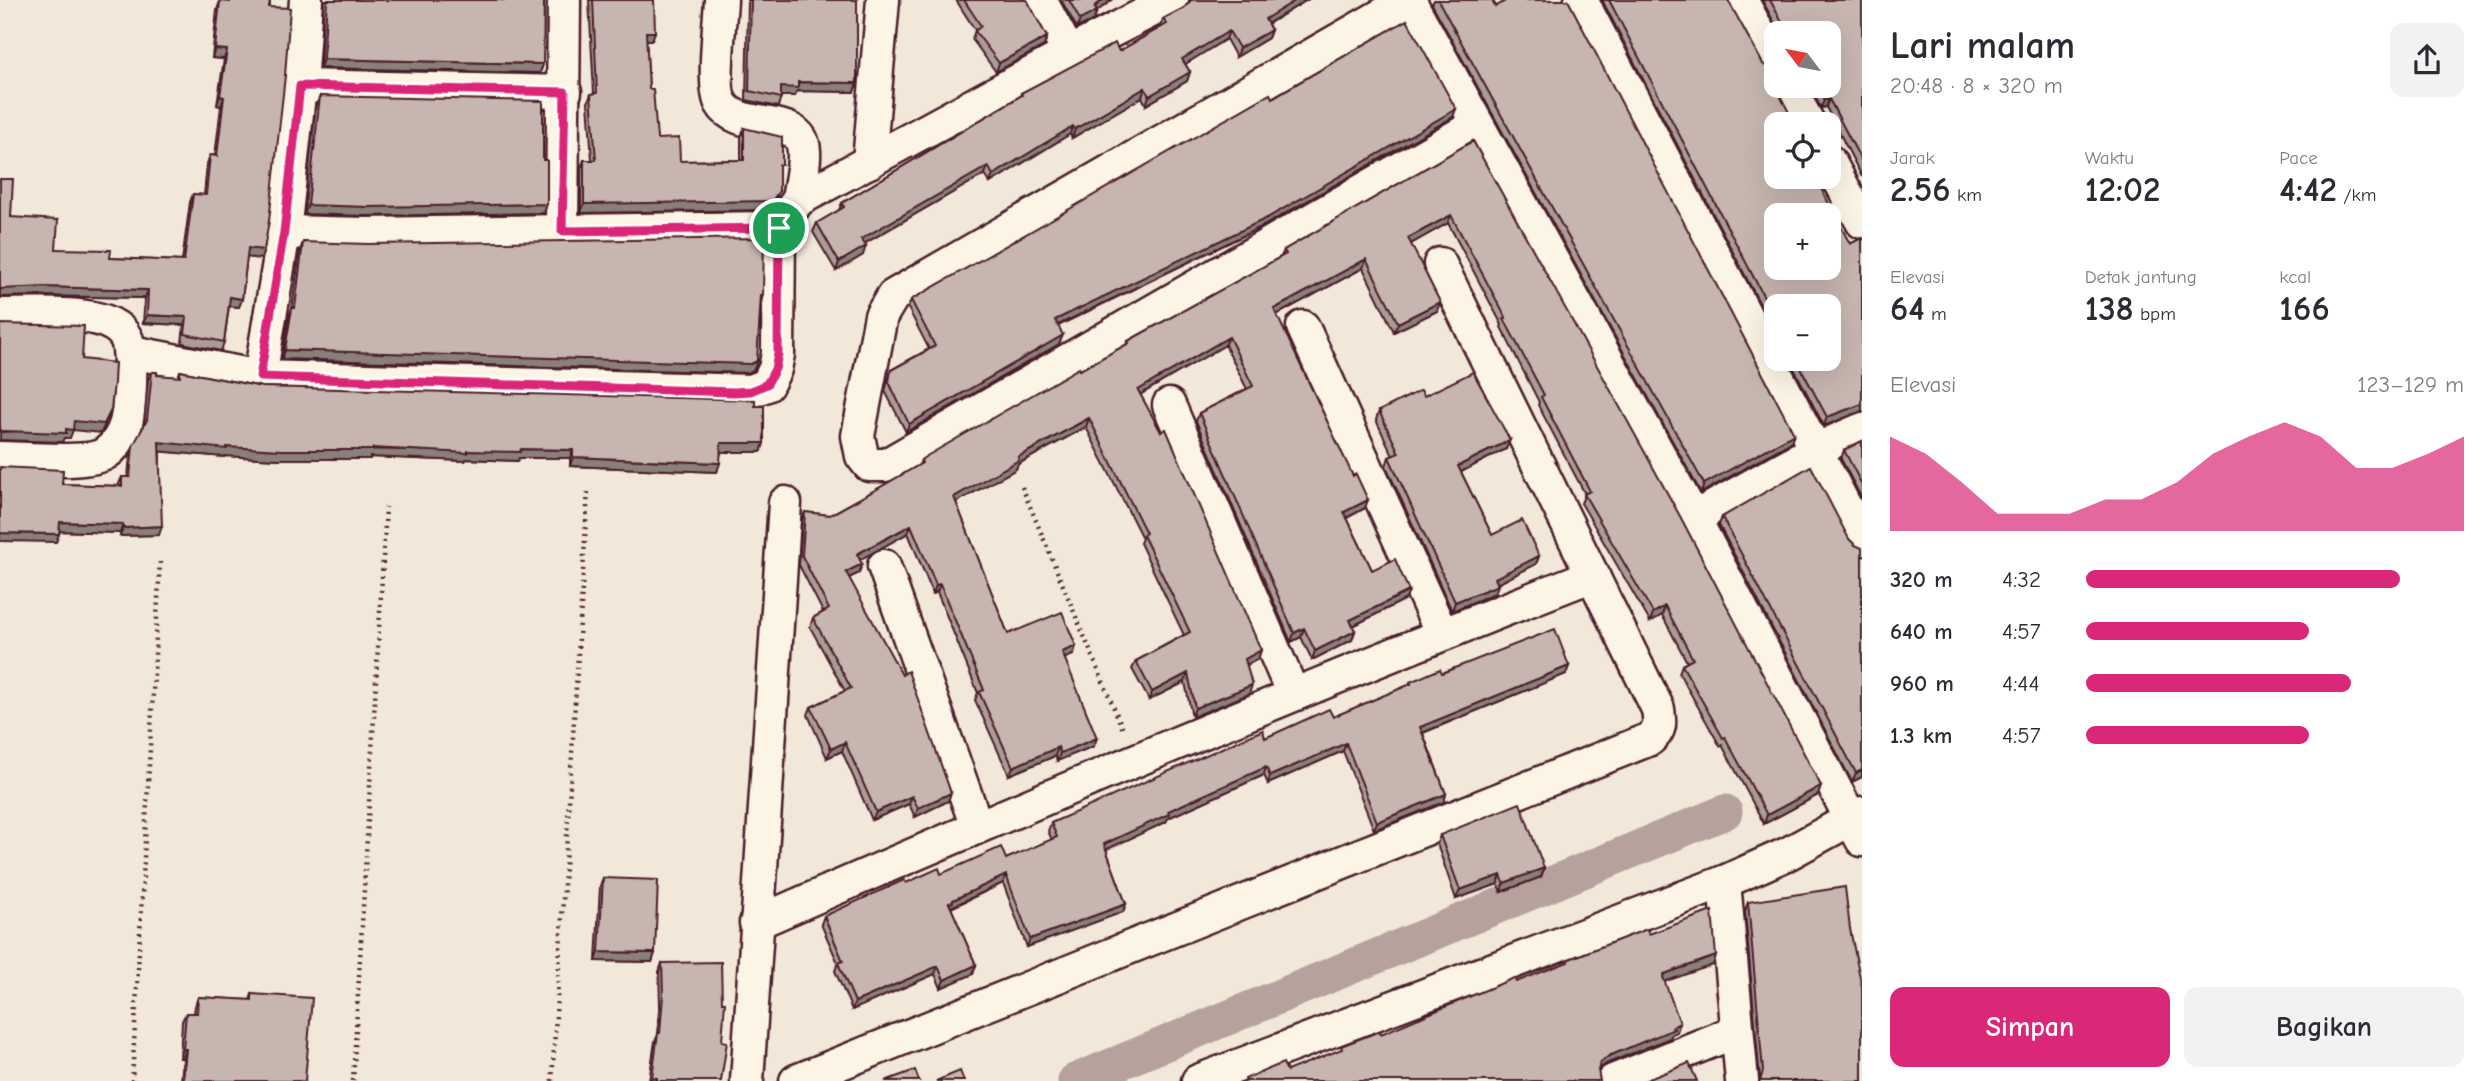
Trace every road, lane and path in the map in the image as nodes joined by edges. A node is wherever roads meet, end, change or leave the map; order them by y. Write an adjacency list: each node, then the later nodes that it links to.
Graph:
1 (306, 0): 12 (street)
2 (564, 0): 13 (street)
3 (721, 0): 17 (street)
4 (883, 0): 15 (street)
5 (1040, 0): 11 (street)
6 (1172, 0): 11 (street)
7 (1409, 0): 14 (street); 14 (street)
8 (1581, 0): 29 (street)
9 (1741, 0): 10 (street)
10 (1764, 42)
11 (1069, 52): 15 (street)
12 (300, 86): 13 (street); 21 (street)
13 (565, 92): 20 (street)
14 (1476, 125): 35 (street)
15 (869, 162): 17 (street)
16 (1841, 183): 18 (street)
17 (798, 200): 19 (street)
18 (1862, 222)
19 (779, 228): 20 (street); 26 (street)
20 (562, 231): 21 (street)
21 (284, 232): 26 (street)
22 (1440, 264): 39 (street)
23 (0, 314): 25 (street)
24 (1303, 327): 40 (street)
25 (131, 352): 26 (street); 30 (street)
26 (260, 377)
27 (1169, 405): 41 (street)
28 (1862, 429): 29 (street)
29 (1815, 450): 35 (street); 36 (street)
30 (0, 458)
31 (1022, 487): 42 (path)
32 (588, 490): 50 (path)
33 (785, 503): 46 (street)
34 (386, 507): 49 (path)
35 (1694, 518): 43 (street)
36 (1862, 539)
37 (160, 562): 48 (path)
38 (884, 566): 44 (street)
39 (1593, 575): 40 (street); 52 (street)
40 (1441, 634): 41 (street)
41 (1293, 694): 42 (street)
42 (1136, 760): 44 (street)
43 (1858, 824): 45 (street)
44 (978, 827): 46 (street)
45 (1724, 882): 47 (street); 53 (street)
46 (756, 923): 51 (street)
47 (1737, 1031): 54 (street); 55 (street)
48 (132, 1081)
49 (353, 1081)
50 (552, 1081)
51 (747, 1081)
52 (796, 1081)
53 (1198, 1081)
54 (1613, 1081)
55 (1742, 1081)

